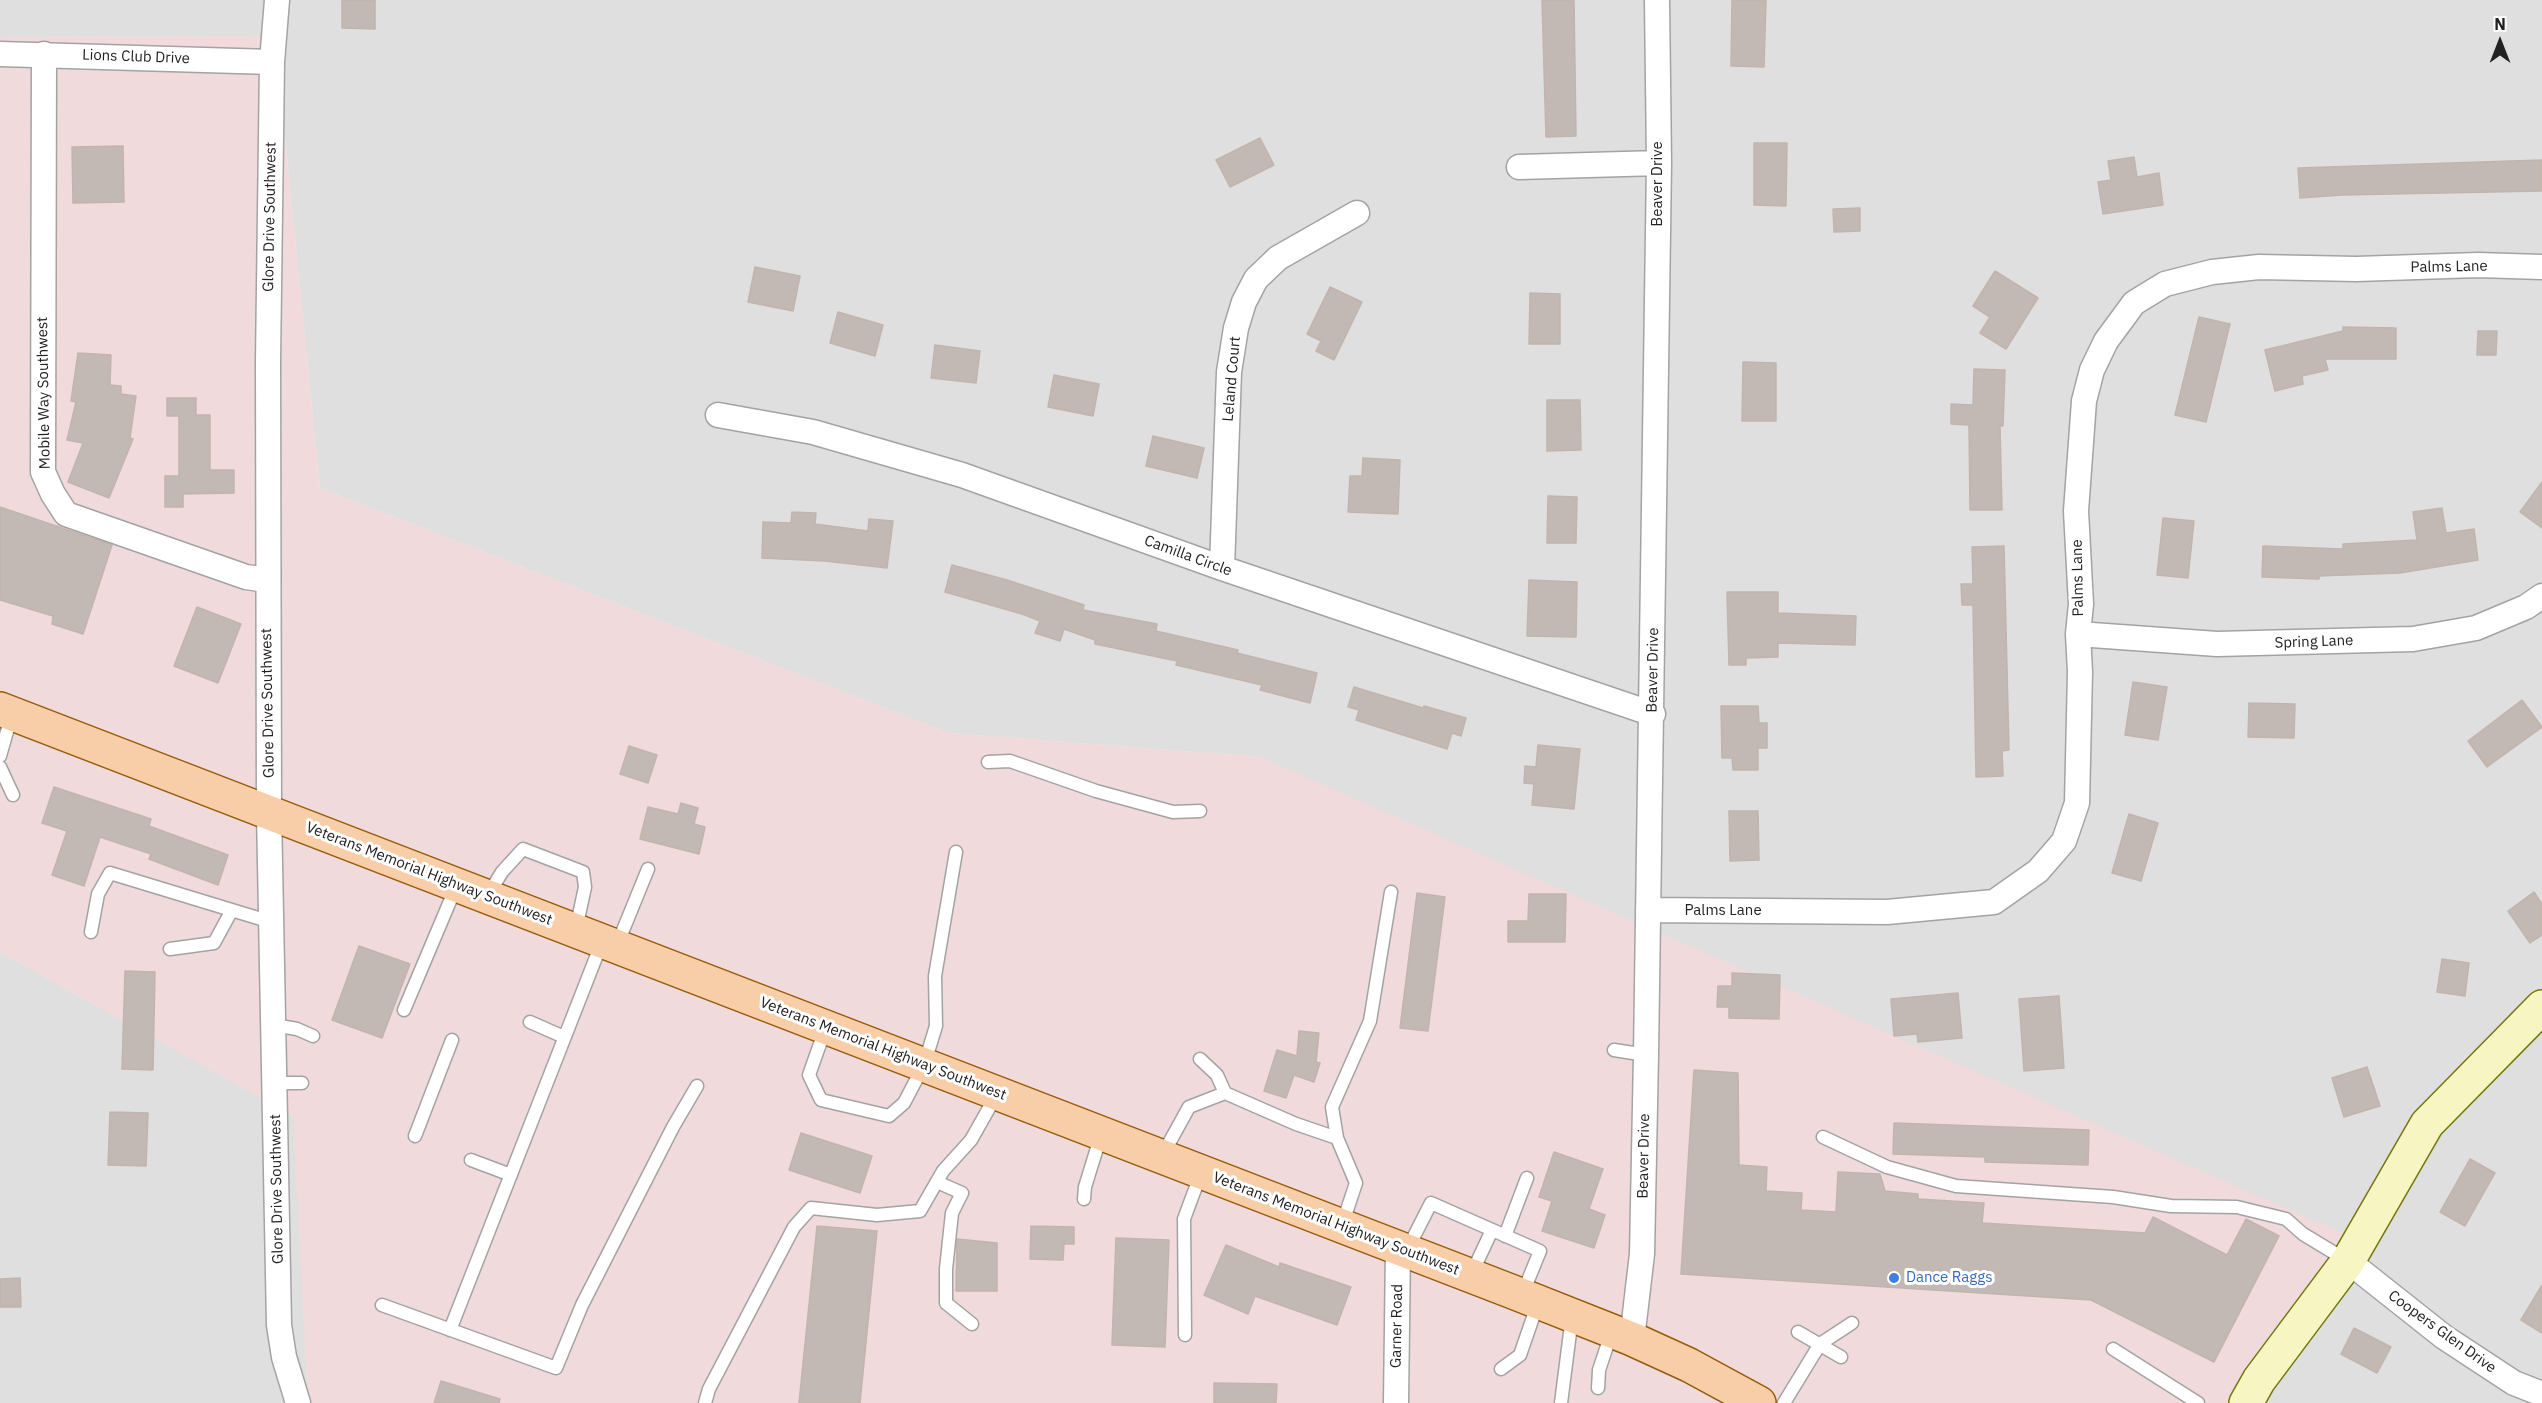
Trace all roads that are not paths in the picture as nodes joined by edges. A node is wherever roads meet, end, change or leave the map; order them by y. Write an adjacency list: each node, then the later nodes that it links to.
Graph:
1 (277, 0): 5 (street, Glore Drive Southwest)
2 (1658, 0): 6 (street, Beaver Drive)
3 (0, 54): 4 (street, Lions Club Drive)
4 (44, 54): 5 (street, Lions Club Drive); 12 (street, Mobile Way Southwest)
5 (272, 62): 12 (street, Glore Drive Southwest)
6 (1659, 163): 7 (street); 16 (street, Beaver Drive)
7 (1519, 167)
8 (1357, 213): 11 (street, Leland Court)
9 (2542, 267): 14 (street, Palms Lane)
10 (718, 415): 11 (street, Camilla Circle)
11 (1222, 568): 16 (street, Camilla Circle)
12 (267, 580): 22 (street, Glore Drive Southwest)
13 (2542, 596): 14 (street, Spring Lane)
14 (2078, 634): 29 (street, Palms Lane)
15 (6, 711): 17 (lane); 22 (main road, Veterans Memorial Highway Southwest)
16 (1653, 714): 29 (street, Beaver Drive)
17 (0, 756)
18 (988, 762): 21 (lane)
19 (0, 766): 20 (lane)
20 (13, 795)
21 (1200, 811)
22 (269, 812): 25 (main road, Veterans Memorial Highway Southwest); 30 (street, Glore Drive Southwest)
23 (956, 852): 45 (lane)
24 (648, 869): 32 (lane)
25 (457, 885): 27 (main road, Veterans Memorial Highway Southwest); 35 (lane)
26 (1390, 892): 54 (lane)
27 (487, 896): 32 (main road, Veterans Memorial Highway Southwest); 32 (lane)
28 (232, 910): 30 (lane); 31 (lane); 33 (lane)
29 (1648, 910): 43 (street, Beaver Drive)
30 (271, 922): 37 (street, Glore Drive Southwest)
31 (91, 932)
32 (598, 939): 38 (main road, Veterans Memorial Highway Southwest); 40 (lane)
33 (170, 950)
34 (2542, 1007): 66 (street)
35 (404, 1010)
36 (530, 1022): 40 (lane)
37 (274, 1025): 39 (lane); 46 (street, Glore Drive Southwest)
38 (826, 1027): 45 (main road, Veterans Memorial Highway Southwest); 45 (lane)
39 (313, 1036)
40 (564, 1037): 58 (lane)
41 (452, 1040): 52 (lane)
42 (1614, 1050): 43 (lane)
43 (1646, 1054): 76 (street, Beaver Drive)
44 (1200, 1059): 50 (lane)
45 (924, 1065): 49 (main road, Veterans Memorial Highway Southwest)
46 (276, 1083): 47 (lane); 85 (street, Glore Drive Southwest)
47 (303, 1083)
48 (697, 1086): 73 (lane)
49 (998, 1093): 51 (main road, Veterans Memorial Highway Southwest); 60 (lane)
50 (1225, 1093): 54 (lane); 55 (lane)
51 (1101, 1133): 55 (main road, Veterans Memorial Highway Southwest); 61 (lane)
52 (415, 1136)
53 (1823, 1137): 66 (lane)
54 (1337, 1138): 62 (lane)
55 (1162, 1157): 57 (main road, Veterans Memorial Highway Southwest)
56 (471, 1160): 58 (lane)
57 (1202, 1172): 62 (main road, Veterans Memorial Highway Southwest); 75 (lane)
58 (511, 1175): 73 (lane)
59 (1527, 1178): 64 (lane)
60 (937, 1182): 72 (lane); 86 (lane)
61 (1084, 1198)
62 (1342, 1226): 65 (main road, Veterans Memorial Highway Southwest)
63 (1492, 1230): 64 (lane); 65 (lane); 67 (lane)
64 (1506, 1236): 68 (lane)
65 (1402, 1250): 67 (main road, Veterans Memorial Highway Southwest); 87 (street, Garner Road)
66 (2348, 1261): 82 (street, Coopers Glen Drive); 90 (street)
67 (1471, 1275): 68 (main road, Veterans Memorial Highway Southwest)
68 (1530, 1298): 70 (main road, Veterans Memorial Highway Southwest); 80 (lane)
69 (382, 1305): 73 (lane)
70 (1572, 1316): 76 (main road, Veterans Memorial Highway Southwest); 88 (lane)
71 (1852, 1323): 77 (lane)
72 (972, 1324)
73 (450, 1330)
74 (1798, 1332): 77 (lane)
75 (1185, 1335)
76 (1622, 1335): 81 (lane); 83 (main road, Veterans Memorial Highway Southwest)
77 (1820, 1344): 79 (lane); 89 (lane)
78 (2113, 1349): 84 (lane)
79 (1841, 1357)
80 (1502, 1369)
81 (1598, 1388)
82 (2542, 1394)
83 (1750, 1401)
84 (2196, 1402)
85 (298, 1403)
86 (705, 1403)
87 (1396, 1403)
88 (1561, 1403)
89 (1784, 1403)
90 (2246, 1403)

